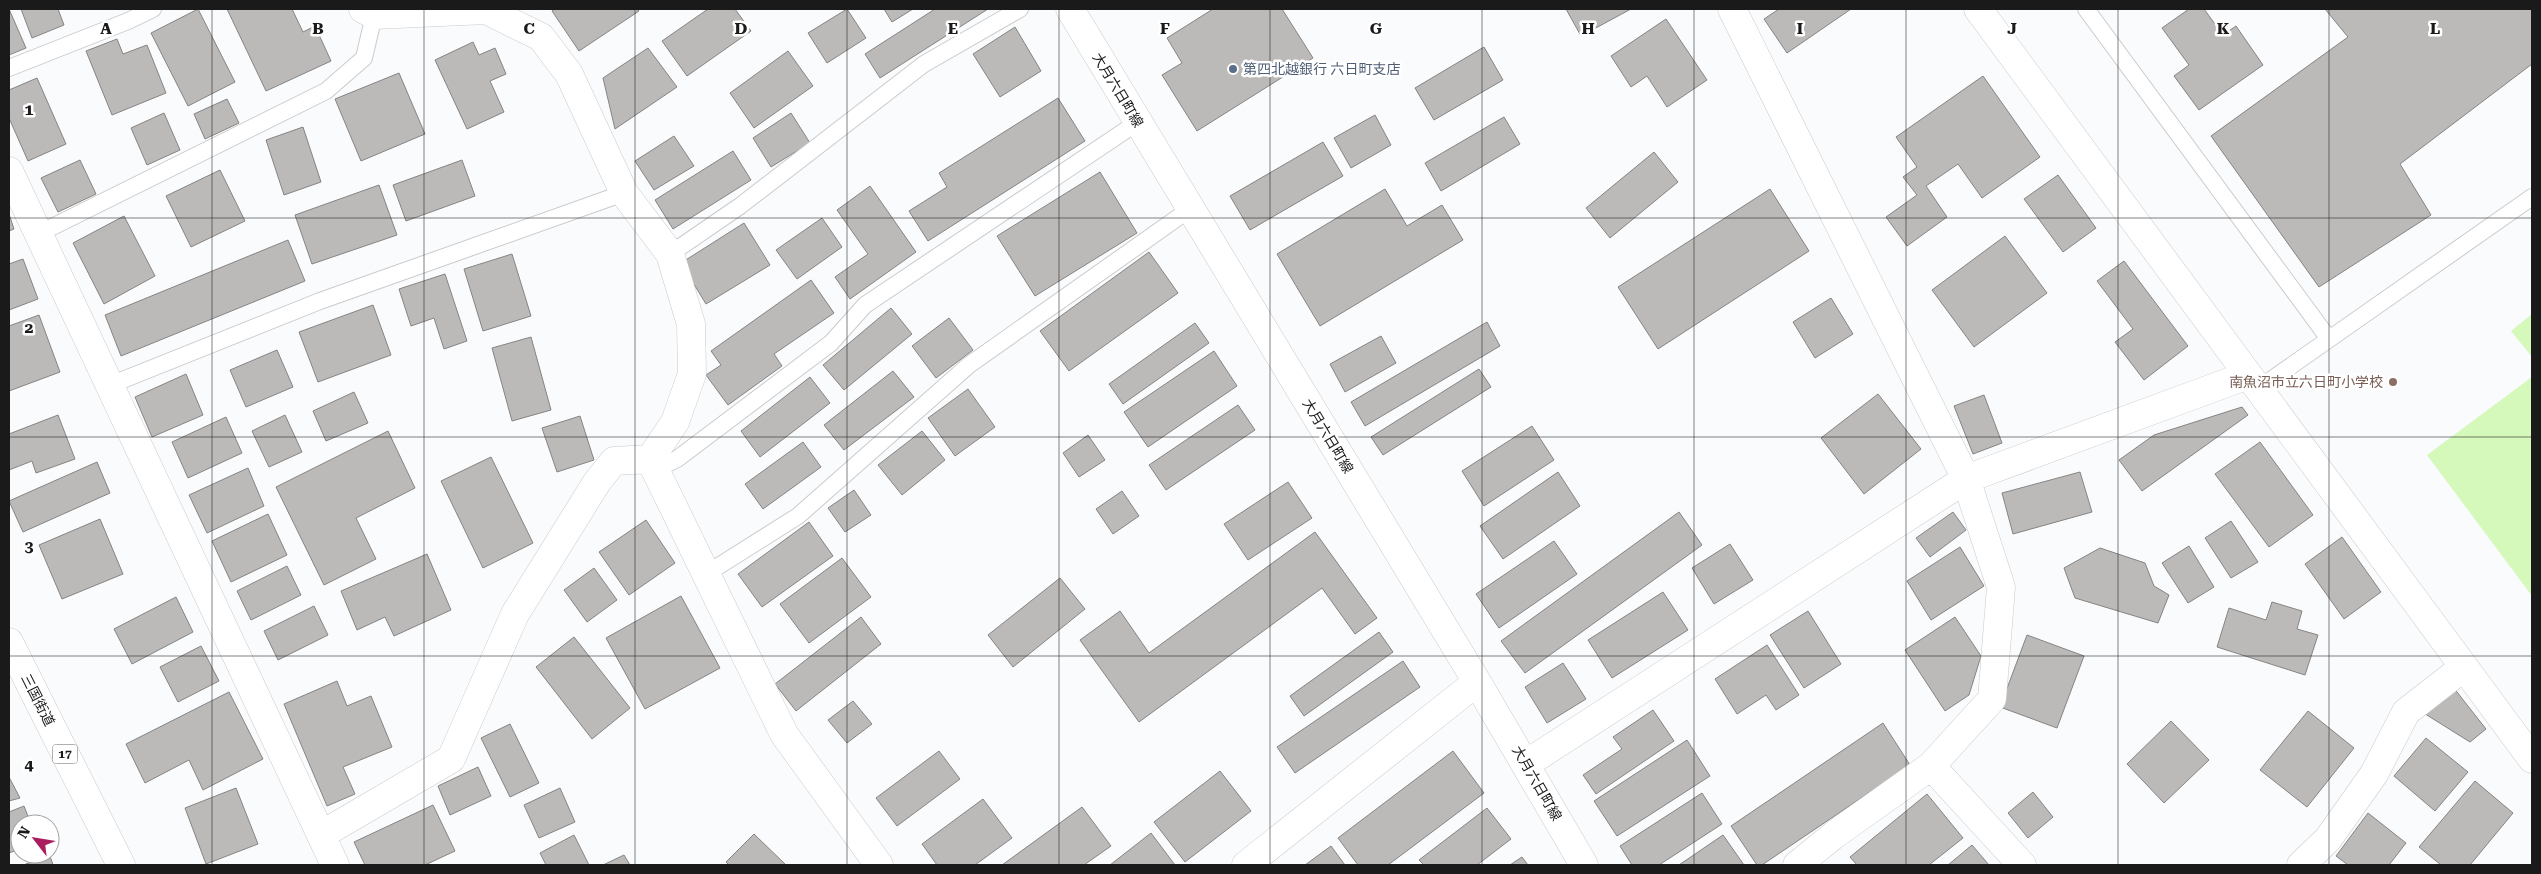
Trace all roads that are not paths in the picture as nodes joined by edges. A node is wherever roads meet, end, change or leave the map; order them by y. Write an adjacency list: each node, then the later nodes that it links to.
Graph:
1 (153, 9): 8 (lane)
2 (1020, 9): 15 (lane)
3 (1070, 9): 9 (main road, 大月六日町線)
4 (1732, 9): 20 (main road)
5 (1978, 9): 17 (main road)
6 (2086, 9): 16 (lane)
7 (368, 12): 11 (main road); 14 (lane)
8 (9, 68)
9 (1138, 122): 13 (main road, 大月六日町線); 19 (lane)
10 (9, 171): 14 (main road)
11 (624, 193): 15 (main road); 18 (lane)
12 (2532, 197): 16 (lane)
13 (1190, 209): 21 (lane); 24 (main road, 大月六日町線)
14 (38, 234): 18 (main road)
15 (670, 254): 19 (main road)
16 (2329, 339): 17 (lane)
17 (2253, 382): 20 (main road); 23 (main road)
18 (110, 385): 28 (main road)
19 (652, 464): 21 (main road); 28 (main road)
20 (1966, 479): 26 (main road); 27 (main road)
21 (706, 574): 31 (main road)
22 (9, 642): 29 (main road, 三国街道 / 17)
23 (2464, 667): 25 (main road); 36 (main road)
24 (1477, 682): 26 (main road, 大月六日町線); 32 (main road)
25 (2532, 759)
26 (1526, 764): 33 (main road, 大月六日町線)
27 (1931, 766): 34 (main road); 35 (main road)
28 (321, 834): 30 (main road)
29 (121, 865)
30 (335, 865)
31 (879, 865)
32 (1246, 865)
33 (1584, 865)
34 (1797, 865)
35 (2022, 865)
36 (2302, 865)

